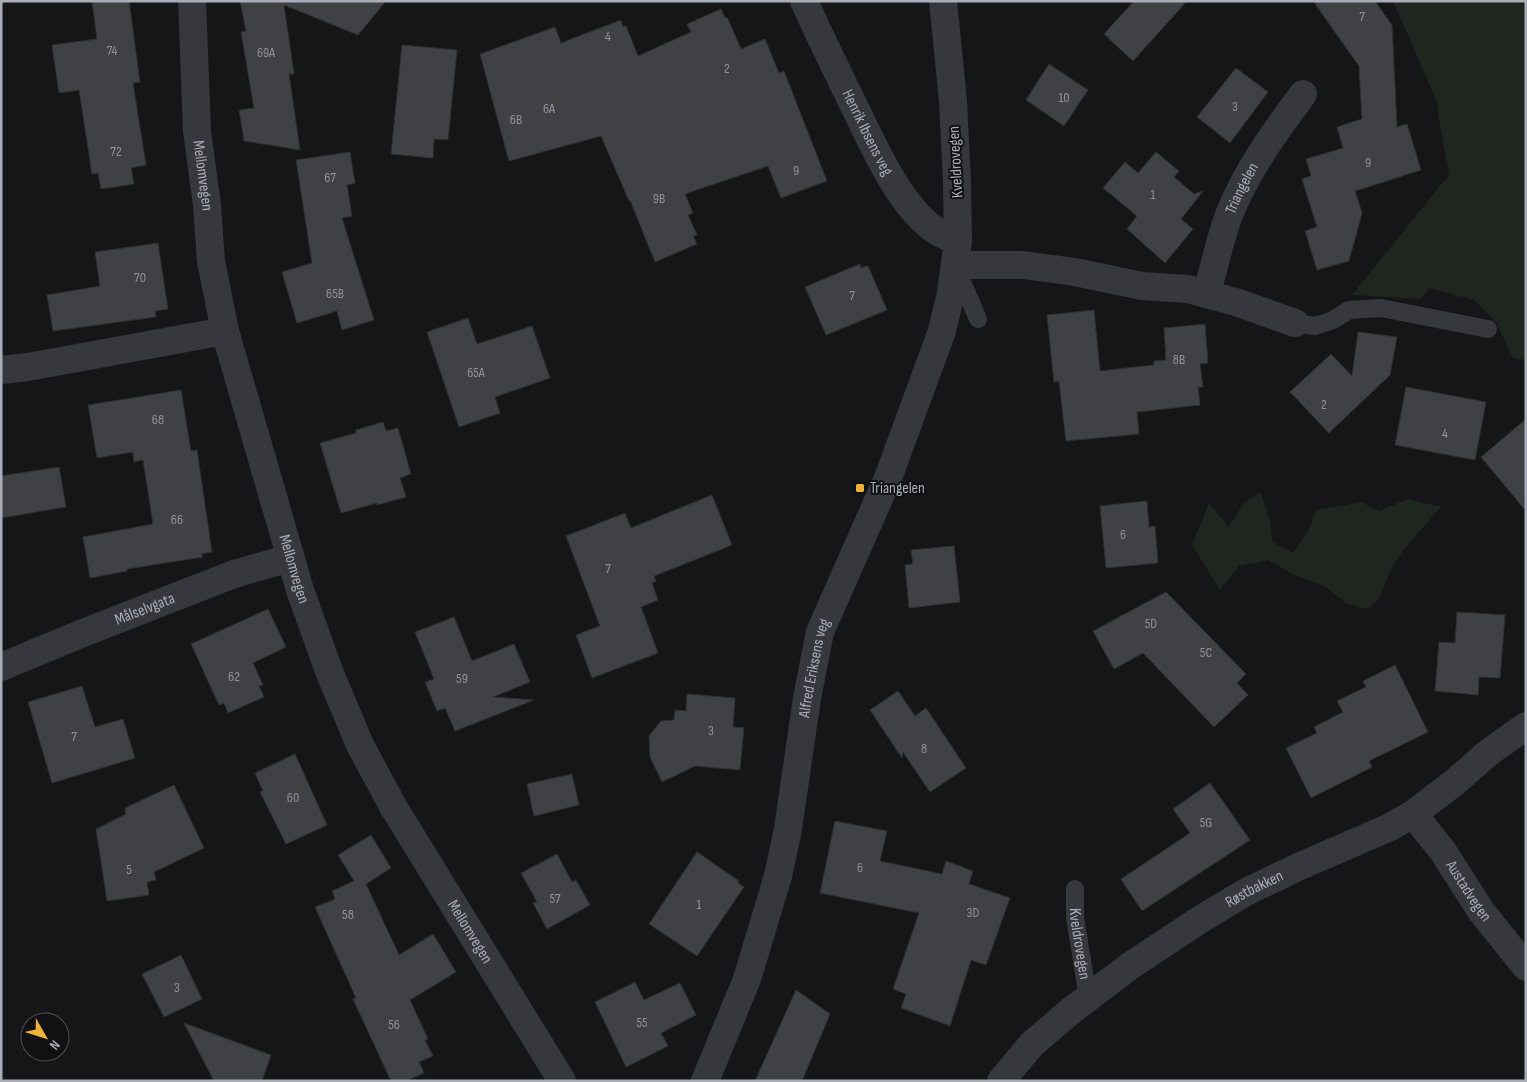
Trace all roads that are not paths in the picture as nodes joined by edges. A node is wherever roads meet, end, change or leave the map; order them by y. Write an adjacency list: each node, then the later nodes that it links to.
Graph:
1 (192, 1): 10 (street, Mellomvegen)
2 (804, 1): 5 (street, Henrik Ibsens veg)
3 (943, 1): 5 (street, Kveldrovegen)
4 (1303, 94): 6 (street, Triangelen)
5 (957, 252): 6 (street); 7 (lane, Kveldrovegen); 20 (street, Alfred Eriksens veg)
6 (1206, 293): 8 (street)
7 (978, 318)
8 (1295, 323): 9 (lane)
9 (1488, 329)
10 (225, 331): 11 (street); 12 (street, Mellomvegen)
11 (1, 370)
12 (290, 558): 13 (street, Målselvgata); 19 (street, Mellomvegen)
13 (1, 667)
14 (1526, 726): 15 (street, Røstbakken)
15 (1413, 814): 17 (street, Austadvegen); 18 (street, Røstbakken)
16 (1075, 889): 18 (lane, Kveldrovegen)
17 (1526, 967)
18 (1088, 998): 21 (street, Røstbakken)
19 (562, 1081)
20 (705, 1081)
21 (1001, 1081)

